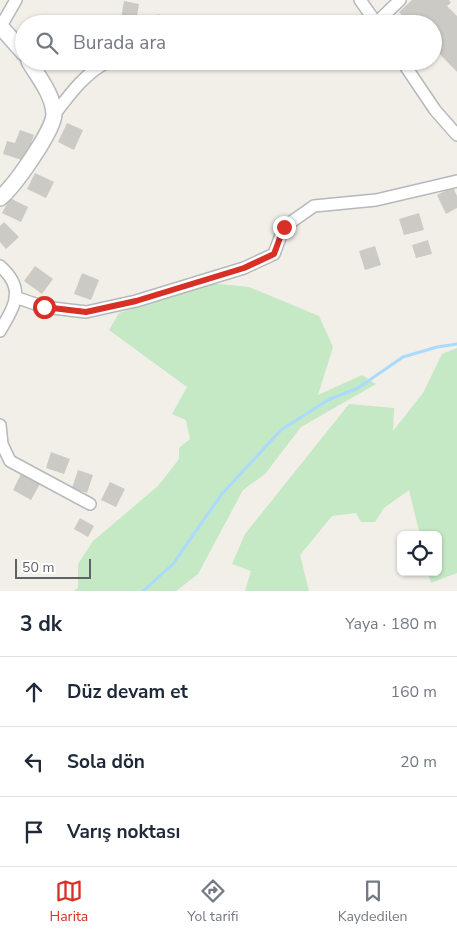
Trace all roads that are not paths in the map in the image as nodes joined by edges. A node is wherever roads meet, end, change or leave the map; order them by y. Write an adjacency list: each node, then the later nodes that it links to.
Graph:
1 (16, 0): 6 (street)
2 (360, 0): 4 (street)
3 (400, 0): 5 (street)
4 (370, 15)
5 (384, 15)
6 (0, 26): 7 (street)
7 (15, 43)
8 (34, 70): 11 (street)
9 (94, 70): 11 (street)
10 (408, 70): 12 (street)
11 (54, 115): 14 (street)
12 (457, 135)
13 (457, 181): 16 (street)
14 (0, 198)
15 (0, 266): 16 (street)
16 (15, 297): 17 (street)
17 (0, 331)
18 (0, 425): 19 (street)
19 (90, 504)

